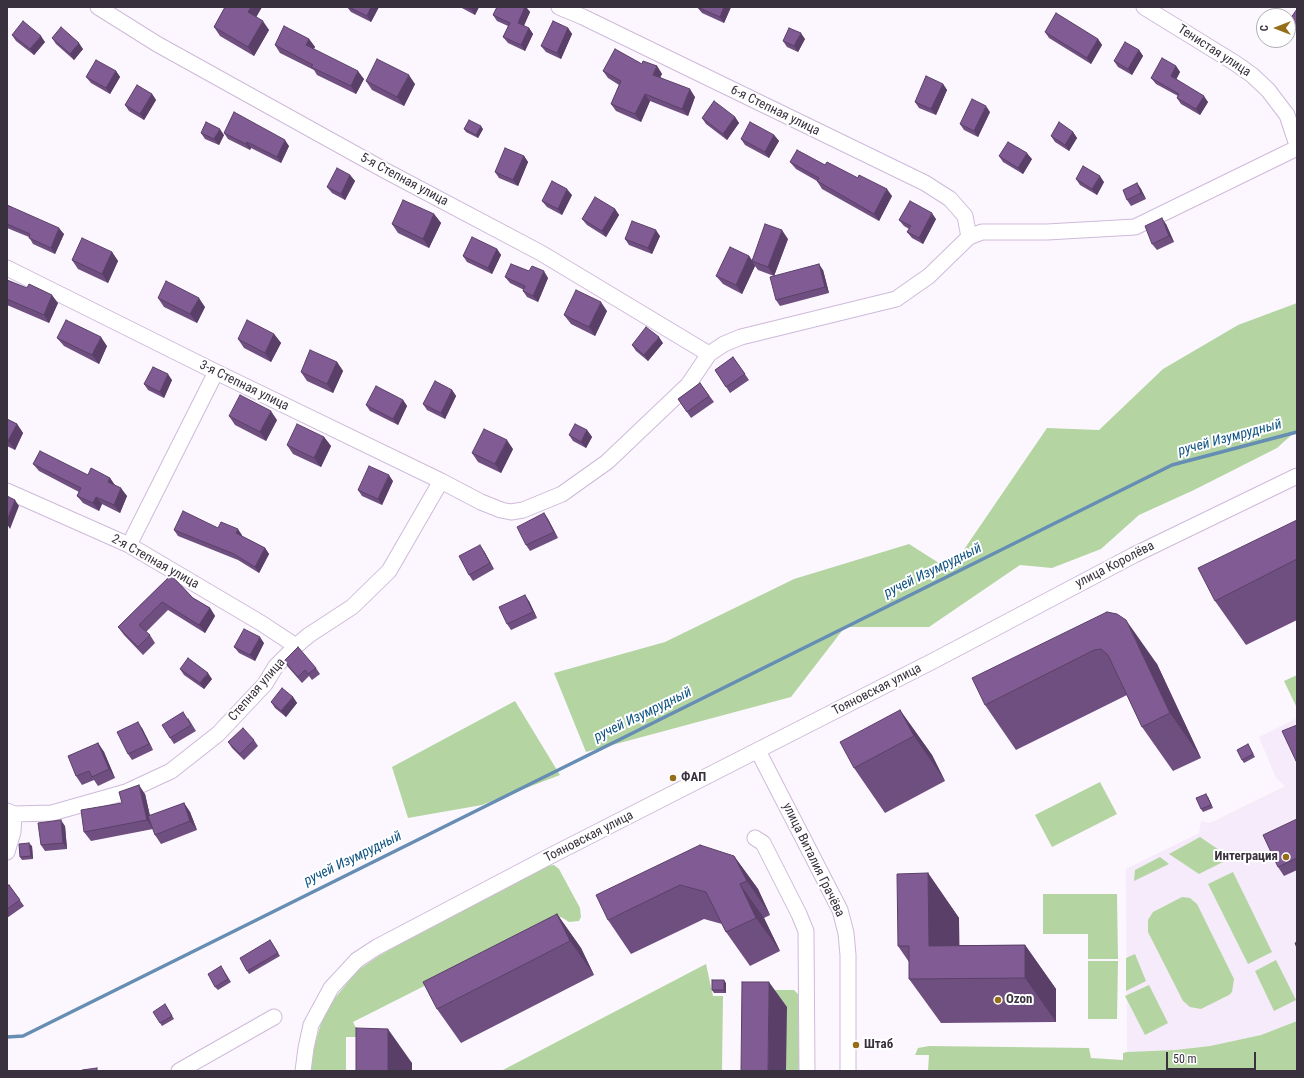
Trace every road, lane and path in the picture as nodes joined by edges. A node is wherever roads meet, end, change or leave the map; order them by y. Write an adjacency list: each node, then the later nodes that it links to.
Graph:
1 (559, 7): 5 (street, 6-я Степная улица)
2 (1144, 7): 4 (street, Тенистая улица)
3 (107, 10): 7 (street, 5-я Степная улица)
4 (1297, 146): 5 (street)
5 (969, 237): 7 (street)
6 (7, 268): 8 (street, 3-я Степная улица)
7 (709, 354): 10 (street, 3-я Степная улица)
8 (216, 372): 10 (street, 3-я Степная улица); 12 (street)
9 (1297, 476): 14 (street, улица Королёва)
10 (441, 480): 13 (street, Степная улица)
11 (7, 491): 12 (street, 2-я Степная улица)
12 (129, 545): 13 (street, 2-я Степная улица)
13 (296, 646): 16 (street, Степная улица)
14 (935, 660): 15 (street, Тояновская улица)
15 (758, 751): 21 (street, Тояновская улица); 23 (street, улица Виталия Грачёва)
16 (11, 812): 18 (street, Степная улица)
17 (755, 838): 22 (street)
18 (7, 852)
19 (274, 1018): 20 (street)
20 (179, 1071)
21 (303, 1071)
22 (807, 1071)
23 (848, 1071)

